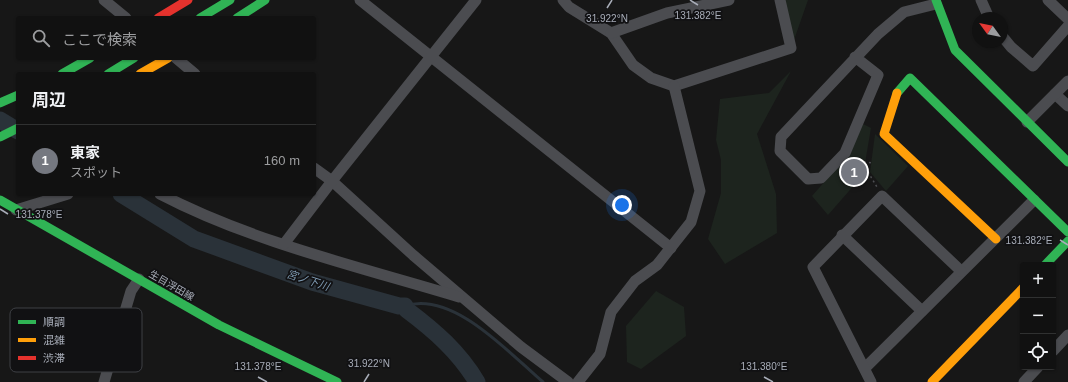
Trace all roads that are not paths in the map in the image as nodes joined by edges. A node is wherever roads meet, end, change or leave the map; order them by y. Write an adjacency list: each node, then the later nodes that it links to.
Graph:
1 (104, 0): 15 (street)
2 (188, 0): 16 (main road)
3 (230, 0): 17 (main road)
4 (240, 0): 18 (main road)
5 (265, 0): 19 (main road)
6 (360, 0): 24 (street)
7 (476, 0): 24 (street)
8 (563, 0): 22 (street)
9 (729, 0): 22 (street)
10 (780, 0): 37 (street)
11 (981, 0): 14 (street)
12 (1048, 0): 20 (street)
13 (936, 2): 25 (street); 43 (main road)
14 (986, 12)
15 (124, 16)
16 (161, 16)
17 (203, 16)
18 (217, 16)
19 (240, 16)
20 (1068, 19)
21 (1068, 26): 23 (street)
22 (611, 33): 37 (street)
23 (1008, 43)
24 (431, 57): 49 (street); 60 (street)
25 (855, 57): 25 (street)
26 (86, 60): 31 (main road)
27 (131, 60): 32 (main road)
28 (143, 60): 33 (main road)
29 (164, 60): 34 (main road)
30 (178, 60): 35 (street)
31 (66, 72)
32 (111, 72)
33 (123, 72)
34 (144, 72)
35 (193, 72)
36 (1068, 81): 38 (street)
37 (674, 86): 60 (street)
38 (1055, 94): 41 (street); 43 (street)
39 (16, 95): 40 (main road)
40 (1, 103)
41 (1068, 106)
42 (16, 121): 45 (main road)
43 (1027, 122): 47 (main road)
44 (16, 129): 46 (main road)
45 (0, 130)
46 (0, 137)
47 (1068, 162)
48 (316, 169): 49 (street)
49 (332, 181): 59 (street); 65 (street)
50 (62, 196): 54 (street)
51 (164, 196): 59 (street)
52 (0, 200): 54 (main road, 生目浮田線)
53 (1034, 200): 55 (main road); 57 (street); 57 (main road)
54 (16, 210): 63 (main road, 生目浮田線)
55 (1068, 232)
56 (842, 236): 62 (street); 67 (street); 70 (street)
57 (996, 239): 62 (street)
58 (1068, 241): 61 (main road)
59 (284, 244): 65 (street)
60 (671, 248): 76 (street)
61 (1048, 262)
62 (961, 271): 67 (street)
63 (139, 279): 66 (street); 74 (main road, 生目浮田線)
64 (1020, 291): 78 (main road)
65 (466, 299): 75 (street)
66 (126, 308)
67 (922, 312): 70 (street)
68 (1068, 335): 69 (street)
69 (1056, 348)
70 (865, 368): 77 (street)
71 (1035, 370): 79 (street)
72 (107, 372): 73 (street)
73 (104, 382)
74 (338, 382)
75 (568, 382)
76 (578, 382)
77 (871, 382)
78 (932, 382)
79 (1024, 382)

